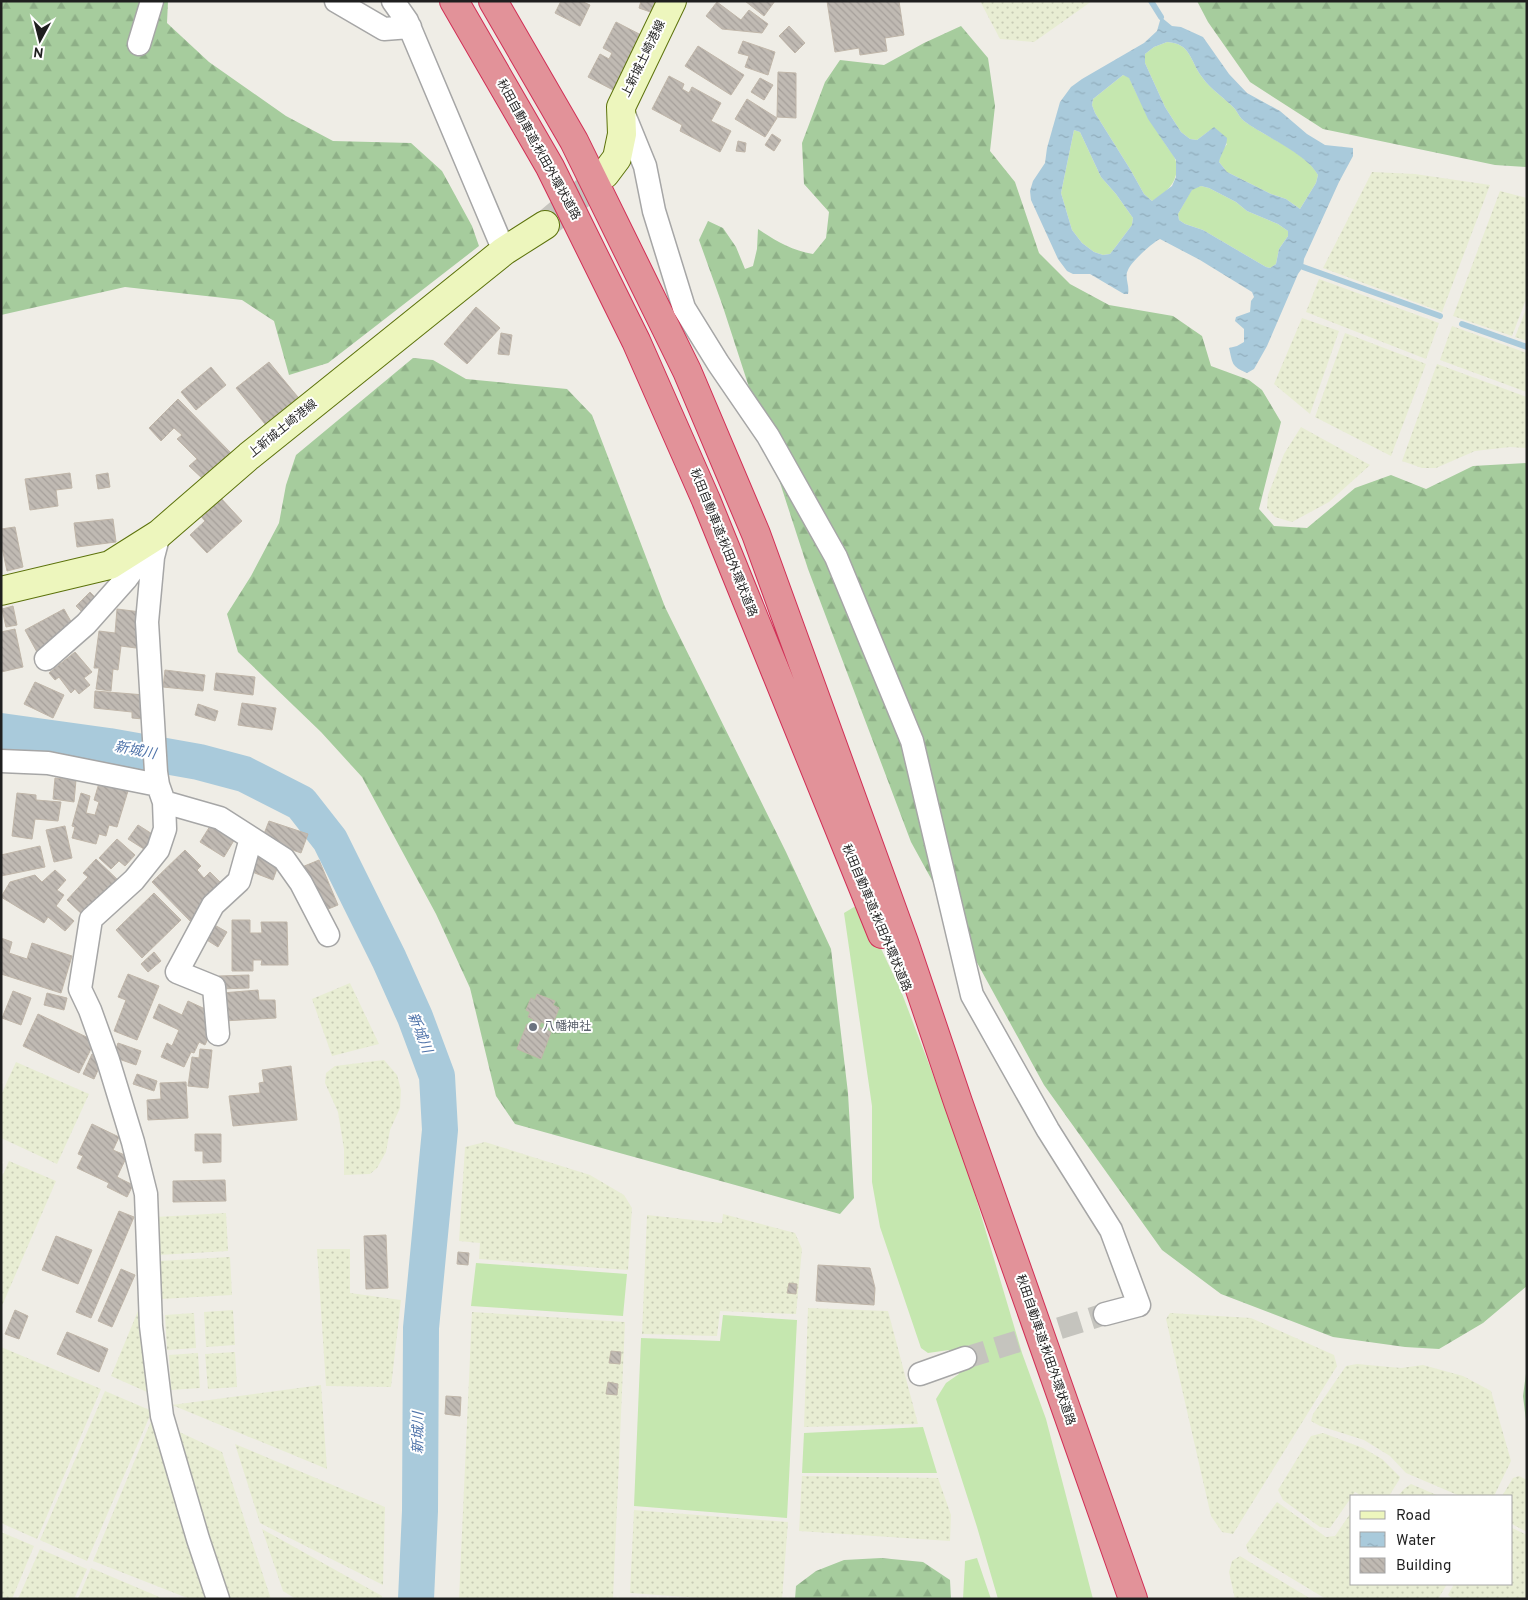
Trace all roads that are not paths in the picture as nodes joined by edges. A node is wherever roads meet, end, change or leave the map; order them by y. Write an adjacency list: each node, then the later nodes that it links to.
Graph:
1 (152, 1): 8 (street)
2 (336, 1): 7 (street)
3 (393, 1): 7 (street)
4 (454, 1): 21 (highway, 秋田自動車道;秋田外環状道路)
5 (494, 1): 21 (highway, 秋田自動車道;秋田外環状道路)
6 (672, 1): 9 (main road, 上新城土崎港線)
7 (410, 27): 12 (street)
8 (139, 44)
9 (621, 107): 10 (main road, 上新城土崎港線); 22 (street)
10 (605, 174)
11 (545, 225): 12 (main road, 上新城土崎港線)
12 (504, 251): 13 (main road, 上新城土崎港線)
13 (159, 534): 14 (main road, 上新城土崎港線); 15 (street); 17 (street)
14 (1, 592)
15 (46, 659)
16 (1, 761): 17 (street)
17 (159, 787): 18 (street); 25 (street)
18 (251, 838): 19 (street); 20 (street)
19 (328, 935)
20 (218, 1034)
21 (958, 1102): 26 (highway, 秋田自動車道;秋田外環状道路)
22 (1105, 1314)
23 (965, 1358): 24 (street)
24 (920, 1374)
25 (218, 1599)
26 (1133, 1599)

